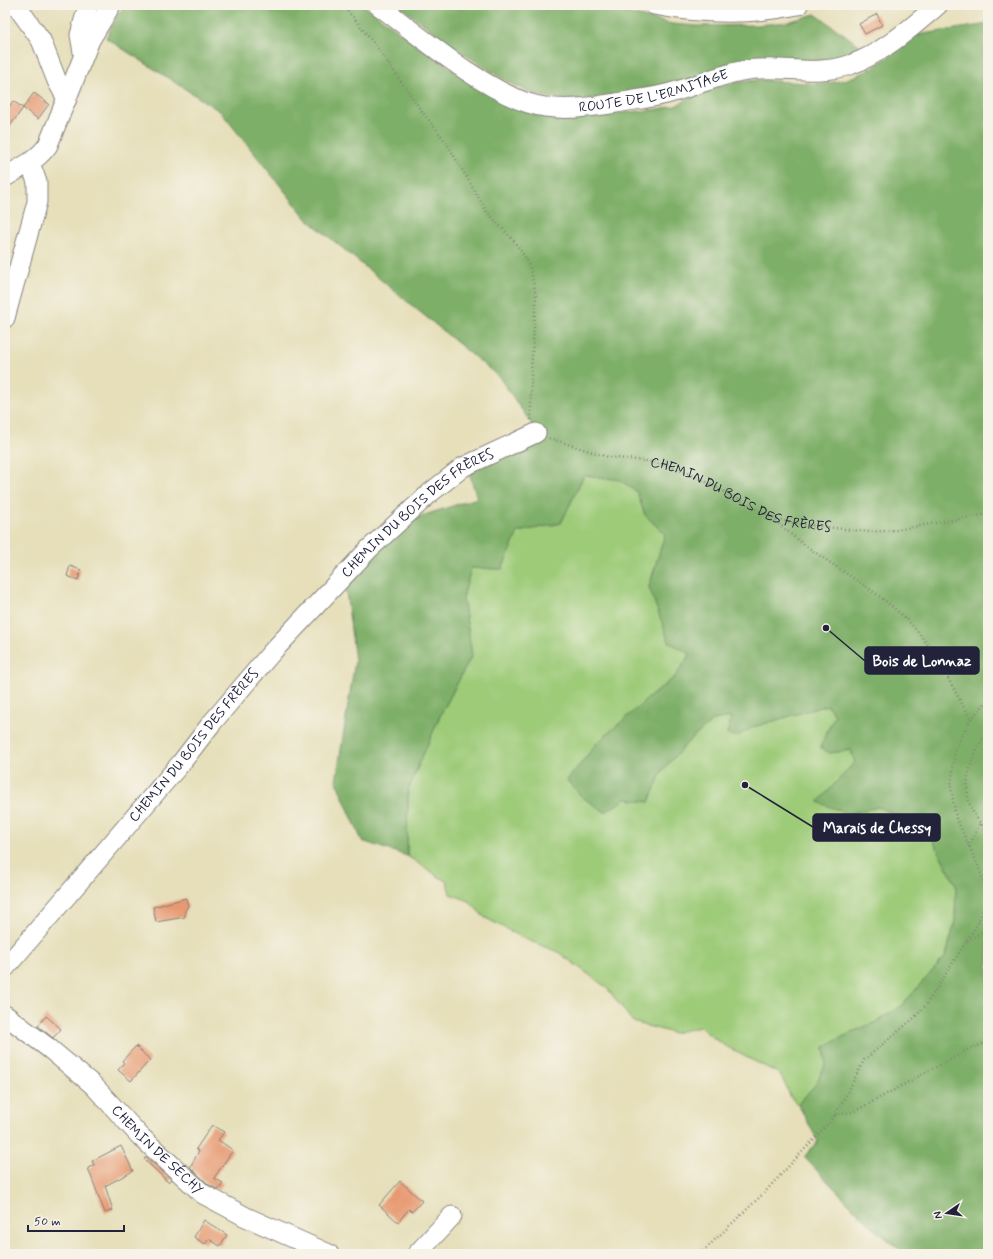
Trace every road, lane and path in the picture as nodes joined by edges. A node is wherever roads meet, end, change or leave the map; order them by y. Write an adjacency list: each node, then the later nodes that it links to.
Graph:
1 (16, 5): 10 (street)
2 (88, 5): 9 (street)
3 (111, 5): 9 (street)
4 (342, 5): 13 (path)
5 (378, 5): 8 (street, ROUTE DE L'ERMITAGE)
6 (654, 5): 7 (street)
7 (798, 5)
8 (938, 5)
9 (84, 53): 10 (street)
10 (67, 98): 11 (street)
11 (14, 168): 12 (street)
12 (5, 318)
13 (536, 433): 15 (path, CHEMIN DU BOIS DES FRÈRES); 24 (street, CHEMIN DU BOIS DES FRÈRES)
14 (988, 514): 15 (path, CHEMIN DU BOIS DES FRÈRES)
15 (771, 517): 17 (path)
16 (988, 700): 17 (path)
17 (971, 719): 21 (path)
18 (988, 733): 19 (path)
19 (980, 823): 20 (path); 21 (path)
20 (988, 832)
21 (969, 847): 23 (path)
22 (988, 929): 23 (path)
23 (966, 942): 27 (path)
24 (5, 968)
25 (5, 1016): 29 (street, CHEMIN DE SÉCHY)
26 (988, 1044): 27 (path)
27 (835, 1115): 31 (path)
28 (452, 1216): 30 (street)
29 (329, 1254)
30 (417, 1254)
31 (700, 1254)

